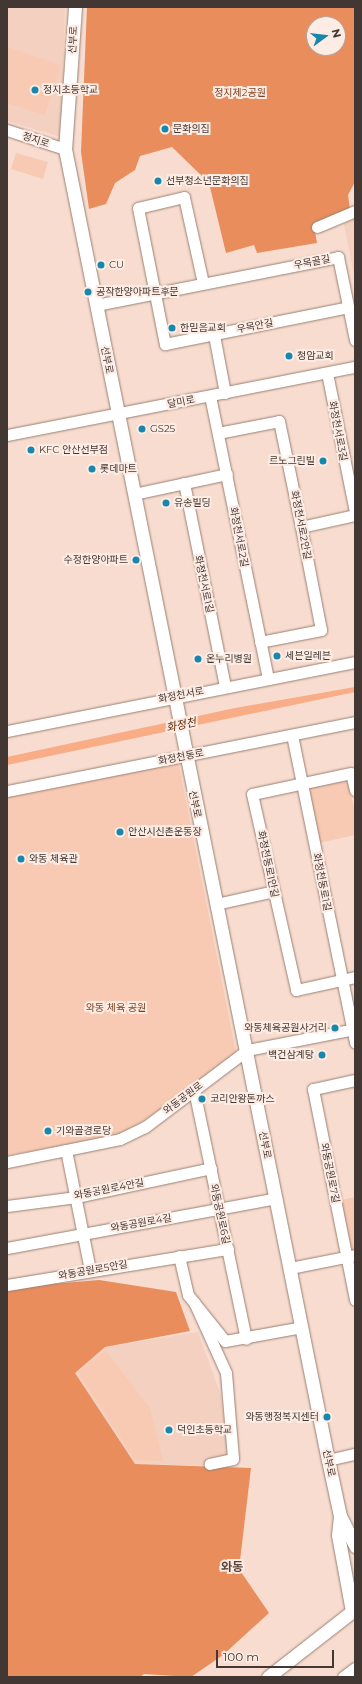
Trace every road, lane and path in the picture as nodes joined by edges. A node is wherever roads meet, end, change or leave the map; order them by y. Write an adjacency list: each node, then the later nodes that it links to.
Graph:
1 (75, 7): 3 (main road, 선부로)
2 (7, 130): 3 (street, 정지로)
3 (65, 149): 8 (main road, 선부로)
4 (355, 211): 5 (street)
5 (317, 227)
6 (202, 284): 7 (street, 우목골길); 7 (street); 9 (street, 우목골길)
7 (155, 293): 8 (street, 우목골길); 10 (street, 우목안길)
8 (96, 305): 16 (main road, 선부로)
9 (348, 307): 10 (street, 우목안길); 11 (street, 우목골길)
10 (214, 335): 14 (street)
11 (355, 340)
12 (355, 367): 13 (street, 달미로)
13 (327, 373): 14 (street, 달미로); 22 (street, 화정천서로3길)
14 (225, 393): 15 (street, 달미로)
15 (210, 396): 16 (street, 달미로); 17 (street, 화정천서로2길)
16 (118, 415): 18 (street, 달미로); 21 (main road, 선부로)
17 (218, 433): 19 (street, 화정천서로2길); 23 (street, 화정천서로2안길)
18 (7, 435)
19 (227, 474): 20 (street); 24 (street, 화정천서로2길)
20 (184, 483): 21 (street); 27 (street, 화정천서로1길)
21 (134, 494): 28 (main road, 선부로)
22 (355, 513): 23 (street)
23 (301, 527): 24 (street, 화정천서로2안길)
24 (260, 642): 26 (street, 화정천서로2길)
25 (355, 662): 26 (street, 화정천서로)
26 (268, 679): 27 (street, 화정천서로)
27 (225, 686): 28 (street, 화정천서로)
28 (174, 696): 30 (street, 화정천서로); 32 (main road, 선부로)
29 (355, 722): 31 (street, 화정천동로)
30 (7, 731)
31 (292, 735): 32 (street, 화정천동로); 33 (street, 화정천동로1길)
32 (186, 756): 35 (street, 화정천동로); 37 (main road, 선부로)
33 (302, 783): 34 (street, 화정천동로1안길); 36 (street, 화정천동로1안길); 39 (street, 화정천동로1길)
34 (355, 790)
35 (7, 791)
36 (274, 891): 37 (street); 39 (street, 화정천동로1안길)
37 (216, 904): 42 (main road, 선부로)
38 (355, 977): 39 (street, 화정천동로1안길)
39 (342, 980): 40 (street, 화정천동로1길)
40 (354, 1029): 41 (street); 42 (street, 와동공원로)
41 (355, 1043)
42 (247, 1050): 44 (street, 와동공원로); 49 (main road, 선부로)
43 (355, 1080): 56 (street, 와동공원로7길)
44 (194, 1090): 45 (street, 와동공원로); 47 (street, 와동공원로6길)
45 (66, 1150): 46 (street, 와동공원로); 48 (street)
46 (7, 1162)
47 (211, 1168): 48 (street, 와동공원로4안길); 51 (street, 와동공원로6길)
48 (76, 1197): 50 (street, 와동공원로4안길); 52 (street)
49 (276, 1198): 51 (street, 와동공원로4길); 57 (main road, 선부로)
50 (7, 1206)
51 (219, 1209): 52 (street, 와동공원로4길); 54 (street, 와동공원로6길)
52 (83, 1234): 53 (street, 와동공원로4길); 58 (street)
53 (7, 1248)
54 (228, 1249): 55 (street, 와동공원로5안길); 63 (street, 와동공원로6길)
55 (179, 1256): 58 (street, 와동공원로5안길); 61 (street)
56 (351, 1256): 57 (street); 60 (street, 와동공원로7길)
57 (290, 1268): 62 (main road, 선부로)
58 (90, 1270): 59 (street, 와동공원로5안길)
59 (7, 1285)
60 (355, 1300)
61 (194, 1302): 63 (street); 66 (street)
62 (302, 1328): 63 (street); 65 (main road, 선부로)
63 (246, 1339)
64 (355, 1454): 65 (street)
65 (328, 1460): 67 (main road, 선부로)
66 (210, 1464)
67 (340, 1516): 68 (main road, 선부로); 69 (main road)
68 (355, 1546)
69 (354, 1610): 71 (main road)
70 (355, 1668): 72 (street)
71 (268, 1677)
72 (343, 1677)

